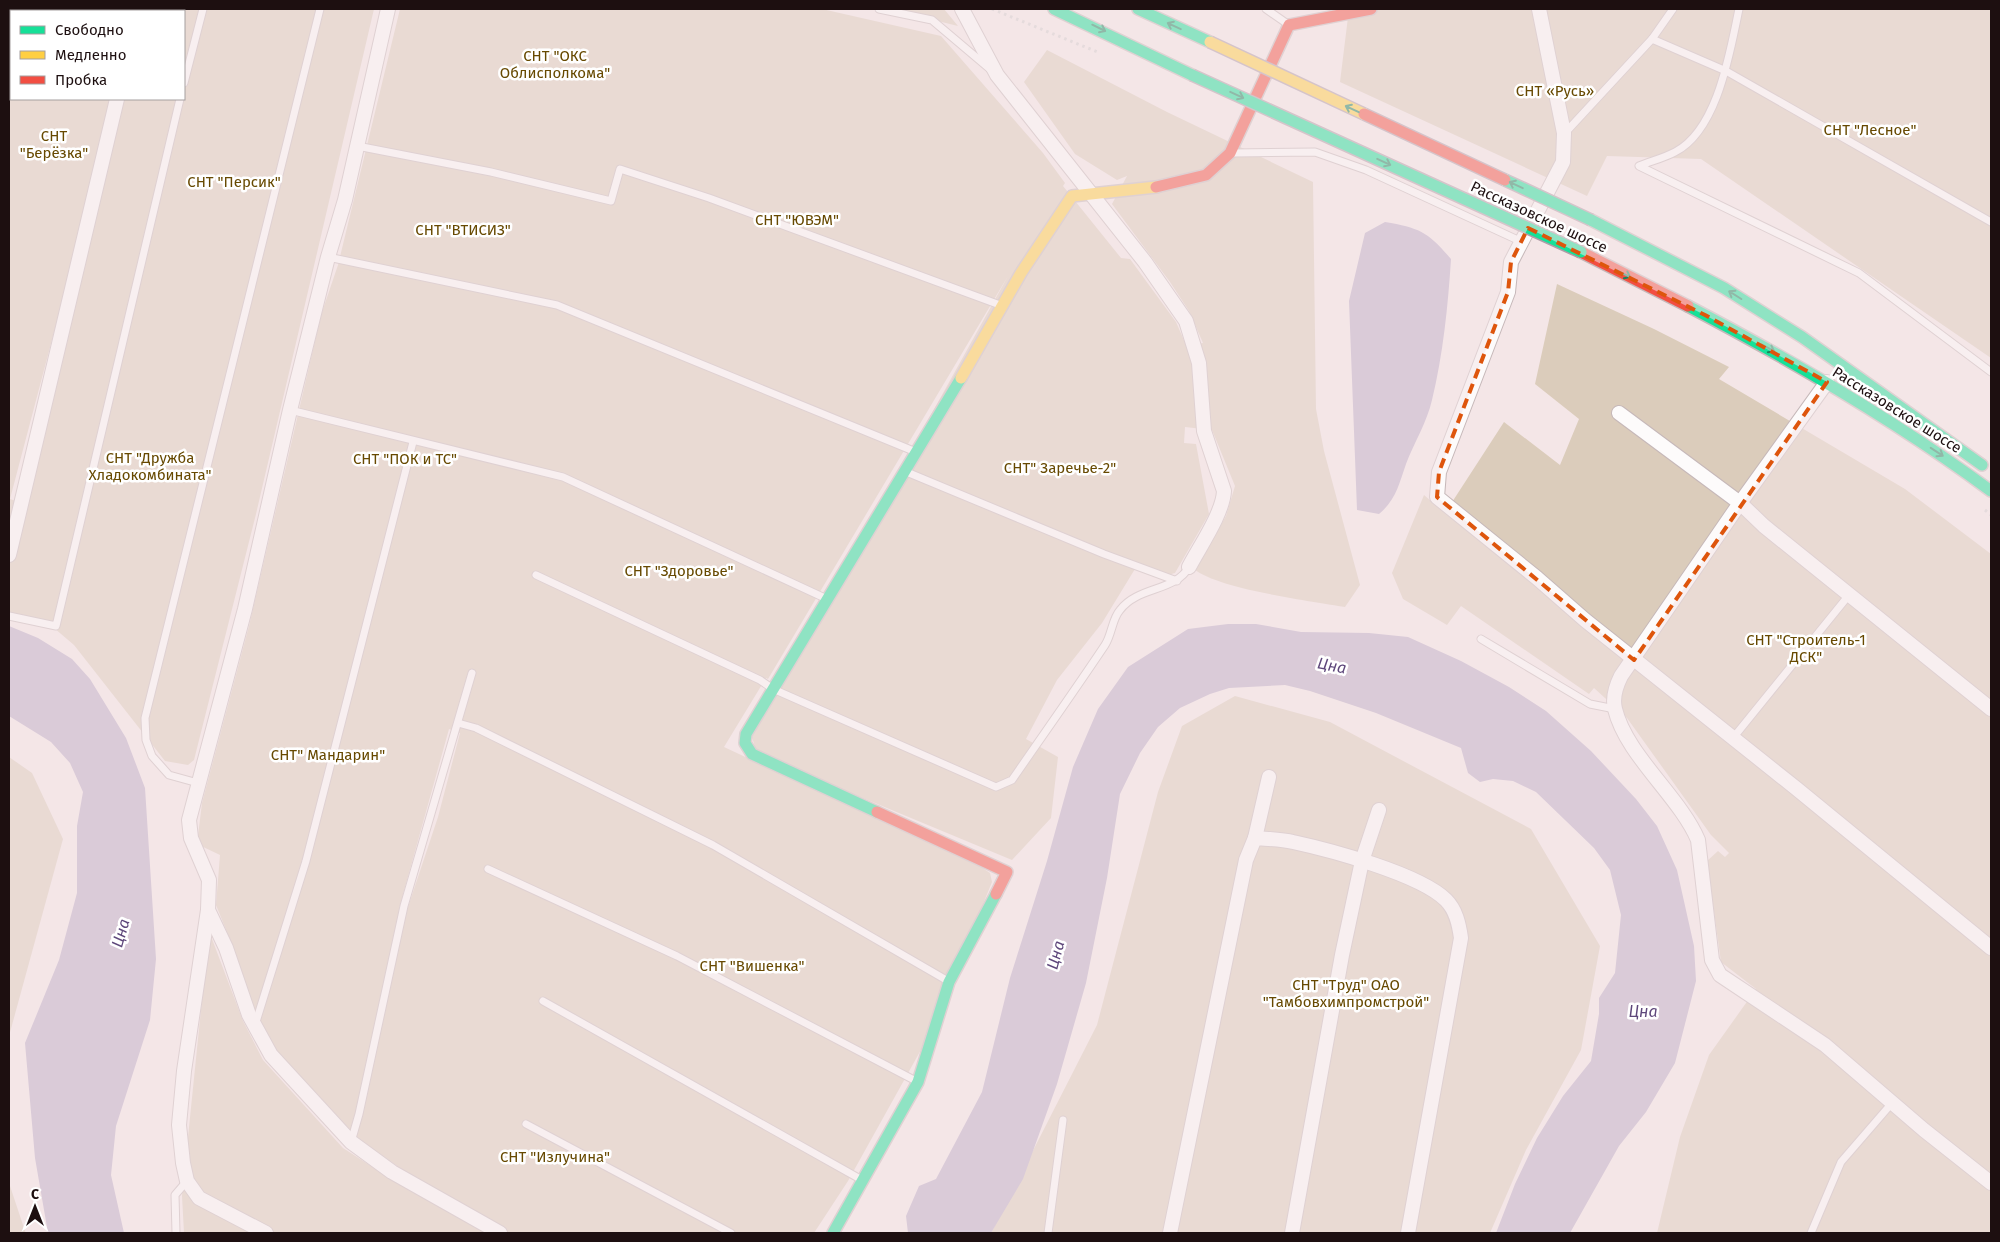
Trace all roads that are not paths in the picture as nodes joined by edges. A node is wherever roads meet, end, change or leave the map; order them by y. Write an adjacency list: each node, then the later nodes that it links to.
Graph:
1 (203, 9): 17 (lane)
2 (320, 9): 54 (lane)
3 (388, 9): 21 (street)
4 (879, 9): 16 (lane)
5 (962, 9): 16 (street)
6 (1054, 9): 29 (main road, Рассказовское шоссе, one-way to 29, bridge)
7 (1138, 9): 35 (main road, Рассказовское шоссе, one-way to 7, bridge)
8 (1266, 9): 13 (lane)
9 (1370, 9): 13 (main road)
10 (1539, 9): 20 (street)
11 (1673, 9): 14 (lane)
12 (1739, 9): 15 (lane)
13 (1289, 25): 22 (main road)
14 (1652, 39): 15 (lane); 20 (lane)
15 (1726, 71): 24 (lane); 28 (lane)
16 (997, 75): 23 (street)
17 (185, 79)
18 (117, 100): 38 (street)
19 (180, 100): 44 (lane)
20 (1564, 133): 25 (street)
21 (357, 146): 26 (street); 27 (lane)
22 (1230, 154): 23 (main road); 25 (lane)
23 (1091, 194): 27 (main road); 39 (street)
24 (1991, 222)
25 (1520, 241): 46 (street)
26 (328, 256): 30 (street); 33 (lane)
27 (1002, 306): 33 (main road)
28 (1991, 372)
29 (1827, 382): 36 (main road, Рассказовское шоссе, one-way to 36); 37 (street)
30 (290, 410): 32 (lane); 54 (street)
31 (1619, 413): 37 (street)
32 (413, 442): 43 (lane); 63 (lane)
33 (918, 452): 34 (main road)
34 (906, 472): 41 (lane); 43 (main road)
35 (1991, 472)
36 (1991, 490)
37 (1740, 503): 42 (street); 46 (street)
38 (9, 555)
39 (1189, 567): 41 (lane)
40 (536, 576): 48 (lane)
41 (1177, 581): 48 (lane)
42 (1849, 595): 50 (street); 52 (lane)
43 (827, 598): 48 (main road)
44 (9, 616)
45 (1482, 639): 49 (lane)
46 (1634, 660): 49 (street); 52 (street)
47 (472, 673): 51 (lane)
48 (773, 689): 61 (main road)
49 (1615, 709): 65 (street)
50 (1991, 710)
51 (458, 723): 61 (lane); 68 (lane)
52 (1733, 738): 60 (street)
53 (1269, 777): 56 (street)
54 (198, 783): 59 (street)
55 (1379, 810): 57 (street)
56 (1255, 838): 57 (street); 78 (street)
57 (1362, 861): 79 (street); 80 (street)
58 (488, 869): 64 (lane)
59 (208, 910): 63 (street); 69 (street)
60 (1991, 948)
61 (949, 982): 64 (main road)
62 (543, 1001): 70 (lane)
63 (254, 1027): 68 (street)
64 (918, 1082): 70 (main road)
65 (1892, 1103): 71 (street); 81 (lane)
66 (1063, 1120): 77 (lane)
67 (526, 1124): 75 (lane)
68 (351, 1142): 74 (street)
69 (187, 1181): 72 (lane); 73 (street)
70 (864, 1182): 76 (main road)
71 (1991, 1183)
72 (176, 1233)
73 (266, 1233)
74 (500, 1233)
75 (731, 1233)
76 (833, 1233)
77 (1048, 1233)
78 (1170, 1233)
79 (1292, 1233)
80 (1408, 1233)
81 (1811, 1233)

